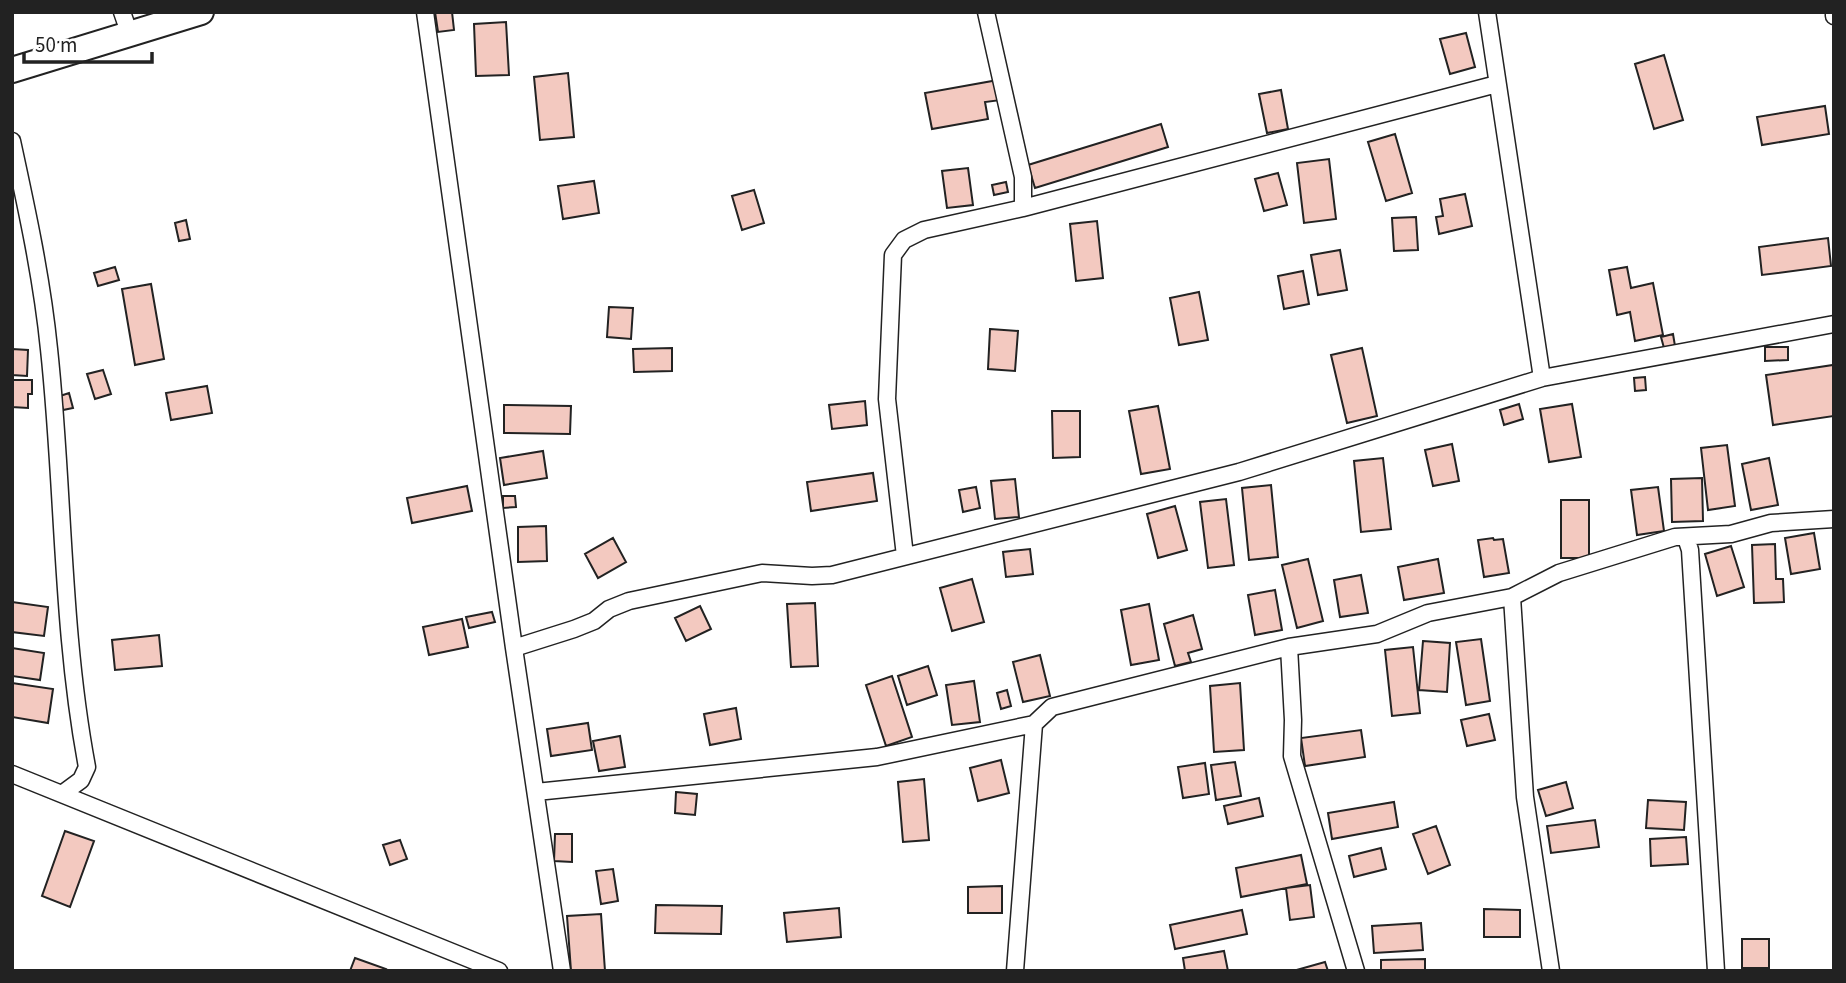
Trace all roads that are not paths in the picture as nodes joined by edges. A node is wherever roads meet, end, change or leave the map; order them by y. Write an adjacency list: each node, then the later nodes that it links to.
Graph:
1 (201, 12): 5 (main road)
2 (425, 12): 17 (street)
3 (986, 12): 9 (street)
4 (1487, 12): 7 (street)
5 (126, 23): 6 (main road)
6 (12, 70)
7 (1497, 84): 9 (street); 11 (street)
8 (12, 141): 21 (street)
9 (1023, 208): 14 (street)
10 (1834, 324): 11 (street)
11 (1542, 378): 14 (street)
12 (1834, 519): 13 (street)
13 (1686, 538): 15 (street); 27 (street)
14 (905, 556): 17 (street)
15 (1512, 597): 16 (street); 26 (street)
16 (1289, 647): 18 (street); 25 (street)
17 (514, 648): 20 (street)
18 (1034, 724): 20 (street); 24 (street)
19 (12, 774): 21 (street)
20 (536, 792): 23 (street)
21 (62, 794): 22 (street)
22 (499, 971)
23 (562, 971)
24 (1014, 971)
25 (1356, 971)
26 (1551, 971)
27 (1716, 971)

